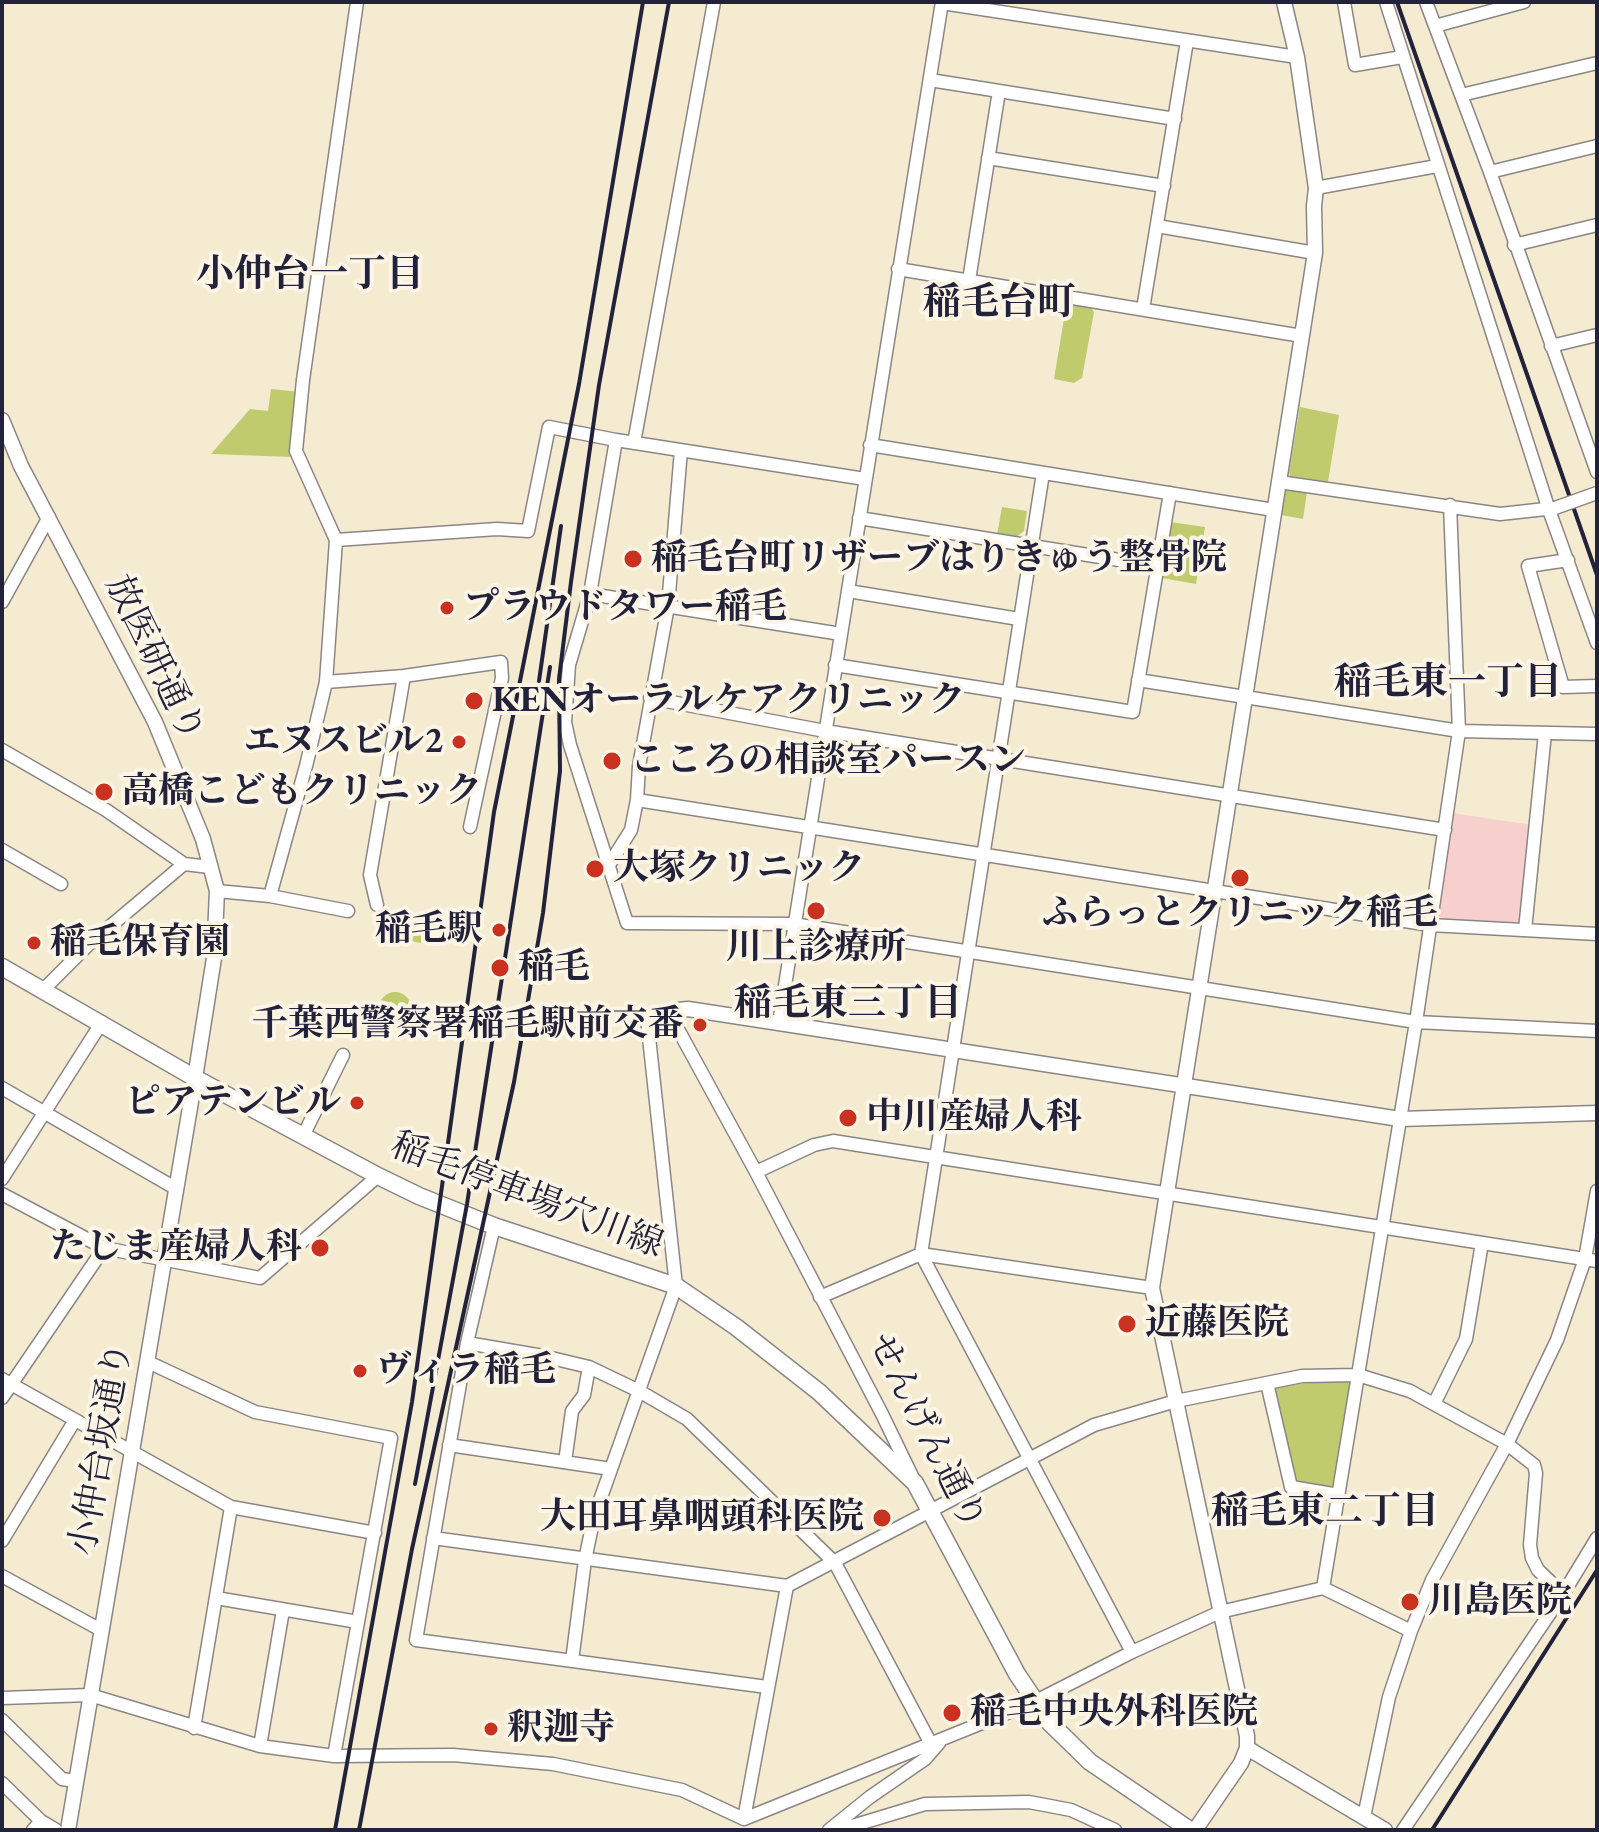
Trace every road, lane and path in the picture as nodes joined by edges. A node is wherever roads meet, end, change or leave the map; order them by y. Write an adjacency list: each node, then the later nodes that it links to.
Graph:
1 (357, 2): 50 (street)
2 (714, 2): 36 (street)
3 (942, 2): 10 (street); 14 (street)
4 (1284, 2): 11 (street)
5 (1344, 2): 12 (street)
6 (1386, 2): 12 (street)
7 (1426, 2): 9 (street)
8 (1524, 2): 9 (street)
9 (1435, 26): 16 (street)
10 (1187, 41): 11 (street); 17 (street)
11 (1297, 57): 23 (street)
12 (1402, 57): 20 (street)
13 (1597, 63): 16 (street)
14 (930, 80): 15 (street); 28 (street)
15 (999, 91): 17 (street); 19 (street)
16 (1461, 95): 21 (street)
17 (1175, 119): 22 (street)
18 (1597, 146): 21 (street)
19 (988, 158): 22 (street); 29 (street)
20 (1437, 166): 23 (street); 46 (street)
21 (1490, 172): 26 (street)
22 (1164, 186): 25 (street)
23 (1316, 188): 27 (street)
24 (1597, 225): 26 (street)
25 (1157, 226): 27 (street); 30 (street)
26 (1514, 245): 33 (street)
27 (1315, 253): 32 (street)
28 (898, 269): 29 (street); 37 (street)
29 (969, 280): 30 (street)
30 (1143, 309): 32 (street)
31 (1597, 335): 33 (street)
32 (1302, 336): 42 (street)
33 (1551, 346): 39 (street)
34 (2, 420): 48 (street, 放医研通り)
35 (616, 440): 36 (street); 50 (street); 55 (street)
36 (634, 443): 38 (street)
37 (870, 445): 40 (street); 41 (street)
38 (681, 450): 41 (street); 57 (street)
39 (1597, 472)
40 (1043, 473): 43 (street); 51 (street)
41 (865, 479): 49 (street)
42 (1279, 482): 45 (street); 47 (street)
43 (1170, 493): 47 (street); 53 (street)
44 (1597, 493): 46 (street, bridge)
45 (1450, 505): 46 (street); 70 (street)
46 (1552, 509): 52 (street)
47 (1274, 510): 67 (street)
48 (49, 517): 56 (street); 84 (street, 放医研通り)
49 (859, 518): 51 (street); 54 (street)
50 (336, 540): 64 (street)
51 (1032, 546): 53 (street); 58 (street)
52 (1568, 560): 60 (street); 65 (street)
53 (1156, 566): 63 (street)
54 (848, 591): 58 (street); 59 (street)
55 (590, 594): 57 (street); 83 (street)
56 (2, 602)
57 (668, 606): 59 (street); 68 (street)
58 (1019, 619): 66 (street)
59 (841, 634): 61 (street)
60 (1597, 643)
61 (835, 665): 66 (street); 69 (street)
62 (404, 676): 64 (street); 77 (street); 89 (street)
63 (1138, 680): 66 (street); 67 (street)
64 (326, 682): 88 (street)
65 (1597, 686)
66 (1009, 693): 74 (street)
67 (1247, 697): 70 (street); 75 (street)
68 (650, 698): 69 (street); 76 (street)
69 (825, 731): 74 (street); 78 (street)
70 (1459, 731): 71 (street); 79 (street)
71 (1545, 733): 72 (street); 93 (street)
72 (1597, 734)
73 (2, 750): 82 (street)
74 (999, 759): 75 (street); 81 (street)
75 (1231, 795): 79 (street); 87 (street)
76 (637, 800): 78 (street); 83 (street)
77 (470, 827)
78 (810, 828): 81 (street); 91 (street)
79 (1445, 830): 92 (street)
80 (2, 850): 85 (street)
81 (982, 855): 87 (street); 95 (street)
82 (184, 864): 84 (street); 98 (street)
83 (609, 865): 91 (street)
84 (210, 867): 86 (street, 放医研通り)
85 (61, 884)
86 (217, 891): 88 (street); 107 (street, 放医研通り)
87 (1215, 892): 92 (street); 97 (street)
88 (270, 896): 90 (street)
89 (377, 905)
90 (348, 911)
91 (793, 924): 95 (street); 103 (street)
92 (1430, 925): 93 (street); 102 (street)
93 (1525, 930): 94 (street)
94 (1597, 934)
95 (967, 952): 97 (street); 105 (street)
96 (2, 967): 98 (main road, 稲毛停車場穴川線)
97 (1200, 989): 102 (street); 108 (street)
98 (43, 990): 101 (main road, 稲毛停車場穴川線)
99 (668, 1011): 103 (street); 115 (street, せんげん通り)
100 (647, 1019): 129 (street)
101 (102, 1022): 107 (main road, 稲毛停車場穴川線); 110 (street)
102 (1416, 1022): 104 (street); 112 (street)
103 (779, 1023): 105 (street)
104 (1597, 1031)
105 (953, 1050): 108 (street); 114 (street)
106 (343, 1055): 113 (street)
107 (195, 1078): 113 (main road, 稲毛停車場穴川線); 118 (street, 小仲台坂通り)
108 (1183, 1087): 112 (street); 120 (street)
109 (2, 1088): 110 (street)
110 (44, 1113): 117 (street); 118 (street)
111 (1597, 1113): 112 (street)
112 (1400, 1119): 123 (street)
113 (303, 1136): 116 (main road, 稲毛停車場穴川線)
114 (934, 1157): 115 (street); 120 (street); 126 (street)
115 (756, 1172): 131 (street, せんげん通り)
116 (378, 1176): 122 (main road, 稲毛停車場穴川線); 127 (street)
117 (2, 1179)
118 (175, 1188): 127 (street, 小仲台坂通り)
119 (1597, 1191): 128 (street)
120 (1167, 1192): 123 (street); 130 (street)
121 (2, 1194): 125 (street)
122 (494, 1226): 129 (main road, 稲毛停車場穴川線); 132 (street)
123 (1382, 1228): 124 (street); 135 (street)
124 (1482, 1243): 128 (street); 141 (street)
125 (104, 1248): 127 (street); 136 (street)
126 (921, 1254): 130 (street); 131 (street); 146 (street)
127 (164, 1258): 133 (street, 小仲台坂通り)
128 (1591, 1260): 143 (street)
129 (676, 1286): 138 (street); 149 (main road, 稲毛停車場穴川線)
130 (1152, 1288): 140 (street)
131 (820, 1297): 149 (street, せんげん通り)
132 (467, 1343): 134 (street); 144 (street)
133 (148, 1362): 145 (street, 小仲台坂通り); 153 (street)
134 (589, 1367): 138 (street); 147 (street)
135 (1358, 1375): 137 (street); 141 (street); 150 (street)
136 (6, 1382): 139 (street); 142 (street)
137 (1267, 1383): 140 (street); 150 (street)
138 (639, 1391): 148 (street); 158 (street)
139 (2, 1398)
140 (1176, 1401): 146 (street); 165 (street)
141 (1434, 1404): 143 (street)
142 (75, 1420): 145 (street); 156 (street)
143 (1507, 1444): 162 (street); 168 (street)
144 (449, 1445): 147 (street); 154 (street)
145 (132, 1452): 151 (street); 167 (street, 小仲台坂通り)
146 (1029, 1459): 152 (street); 169 (street)
147 (565, 1462): 148 (street)
148 (611, 1469): 157 (street)
149 (915, 1483): 152 (main road, せんげん通り)
150 (1339, 1495): 161 (street)
151 (231, 1507): 153 (street); 163 (street)
152 (930, 1511): 158 (street); 174 (main road, せんげん通り)
153 (375, 1533): 166 (street)
154 (433, 1538): 157 (street); 170 (street)
155 (1597, 1538): 162 (street)
156 (2, 1541)
157 (585, 1560): 160 (street); 170 (street)
158 (835, 1563): 160 (street); 177 (street)
159 (2, 1576): 167 (street)
160 (787, 1586): 171 (street)
161 (1323, 1588): 165 (street); 168 (street)
162 (1563, 1594): 193 (street)
163 (216, 1598): 164 (street); 176 (street)
164 (283, 1610): 166 (street); 178 (street)
165 (1220, 1612): 169 (street); 179 (street)
166 (358, 1622): 180 (street)
167 (101, 1630): 172 (street, 小仲台坂通り)
168 (1411, 1631): 183 (street)
169 (1132, 1652): 174 (street)
170 (572, 1661): 171 (street)
171 (767, 1687): 184 (street)
172 (90, 1695): 173 (street); 176 (street); 181 (street, 小仲台坂通り)
173 (2, 1698)
174 (1034, 1702): 177 (street); 191 (main road, せんげん通り)
175 (2, 1720): 181 (street)
176 (194, 1728): 178 (street)
177 (935, 1743): 184 (street); 188 (street)
178 (260, 1746): 180 (street)
179 (1247, 1748): 183 (street); 191 (street)
180 (334, 1756): 184 (street)
181 (75, 1781): 187 (street, 小仲台坂通り)
182 (2, 1783): 185 (street)
183 (1364, 1817): 192 (street)
184 (744, 1819)
185 (37, 1826): 186 (street)
186 (56, 1830)
187 (68, 1830)
188 (829, 1830)
189 (839, 1830): 190 (street)
190 (1115, 1830)
191 (1192, 1830)
192 (1385, 1830)
193 (1403, 1830)

